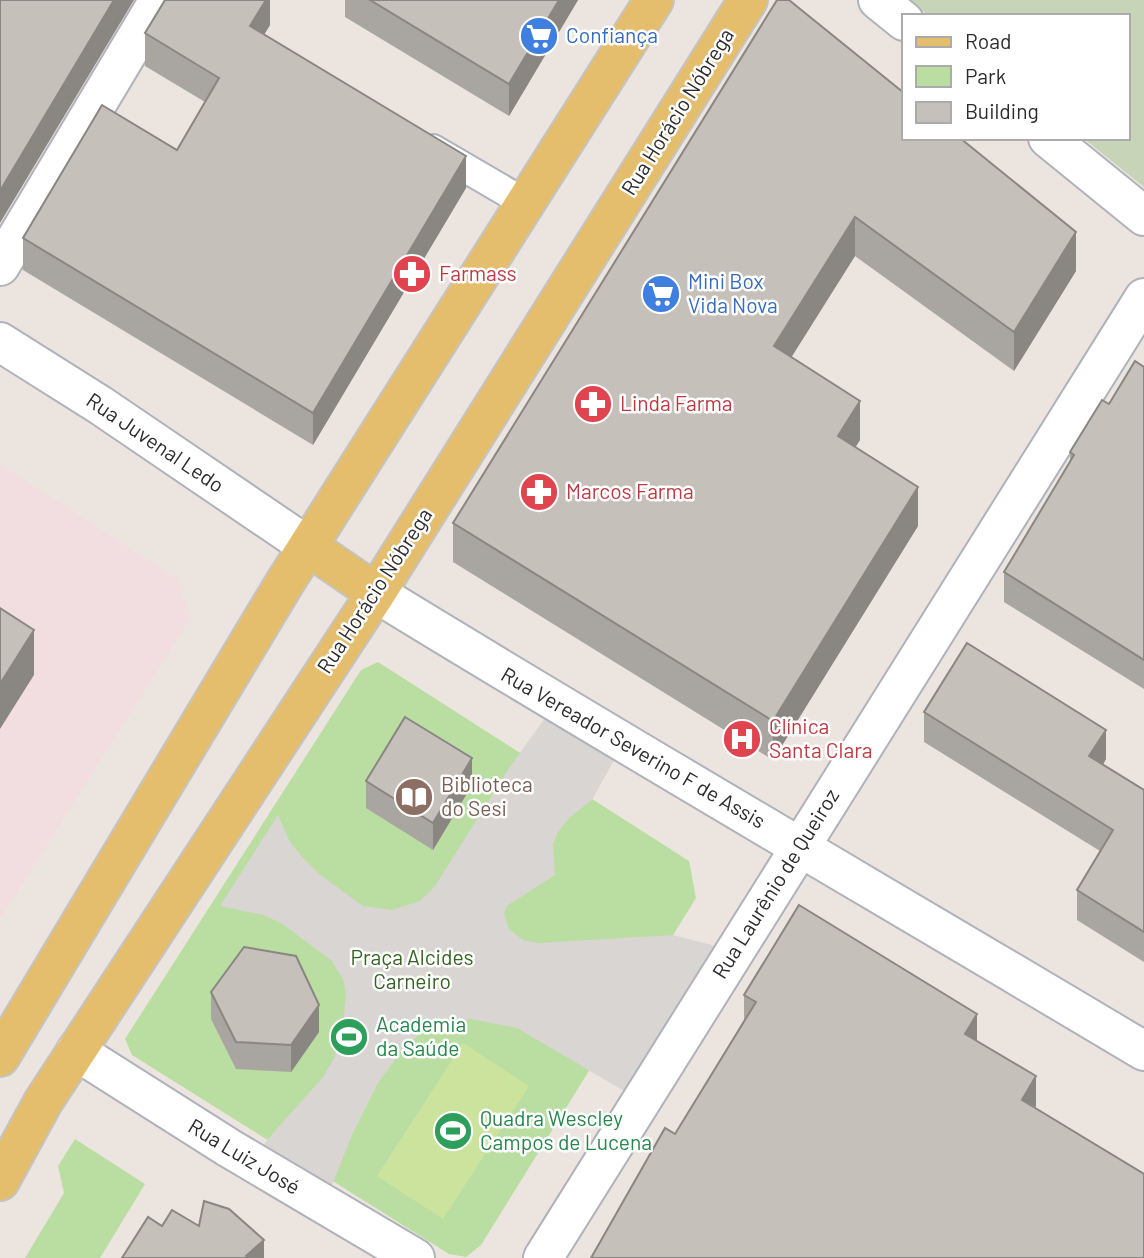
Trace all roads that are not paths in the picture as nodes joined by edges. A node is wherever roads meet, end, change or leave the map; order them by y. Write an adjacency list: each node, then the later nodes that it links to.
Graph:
1 (159, 0): 10 (street)
2 (654, 0): 8 (main road)
3 (748, 0): 14 (main road, Rua Horácio Nóbrega)
4 (878, 0): 5 (street)
5 (902, 19)
6 (412, 137): 8 (lane)
7 (1050, 140): 9 (street)
8 (527, 204): 13 (main road)
9 (1144, 216)
10 (0, 266)
11 (1144, 298): 15 (street, Rua Laurênio de Queiroz)
12 (0, 342): 13 (street, Rua Juvenal Ledo)
13 (317, 533): 14 (main road); 18 (main road)
14 (376, 593): 15 (street, Rua Vereador Severino F de Assis); 16 (main road, Rua Horácio Nóbrega)
15 (800, 845): 17 (street, Rua Vereador Severino F de Assis); 21 (street, Rua Laurênio de Queiroz)
16 (76, 1051): 19 (main road, Rua Horácio Nóbrega); 20 (street, Rua Luiz José)
17 (1144, 1051)
18 (0, 1057)
19 (0, 1181)
20 (415, 1258)
21 (543, 1258)

